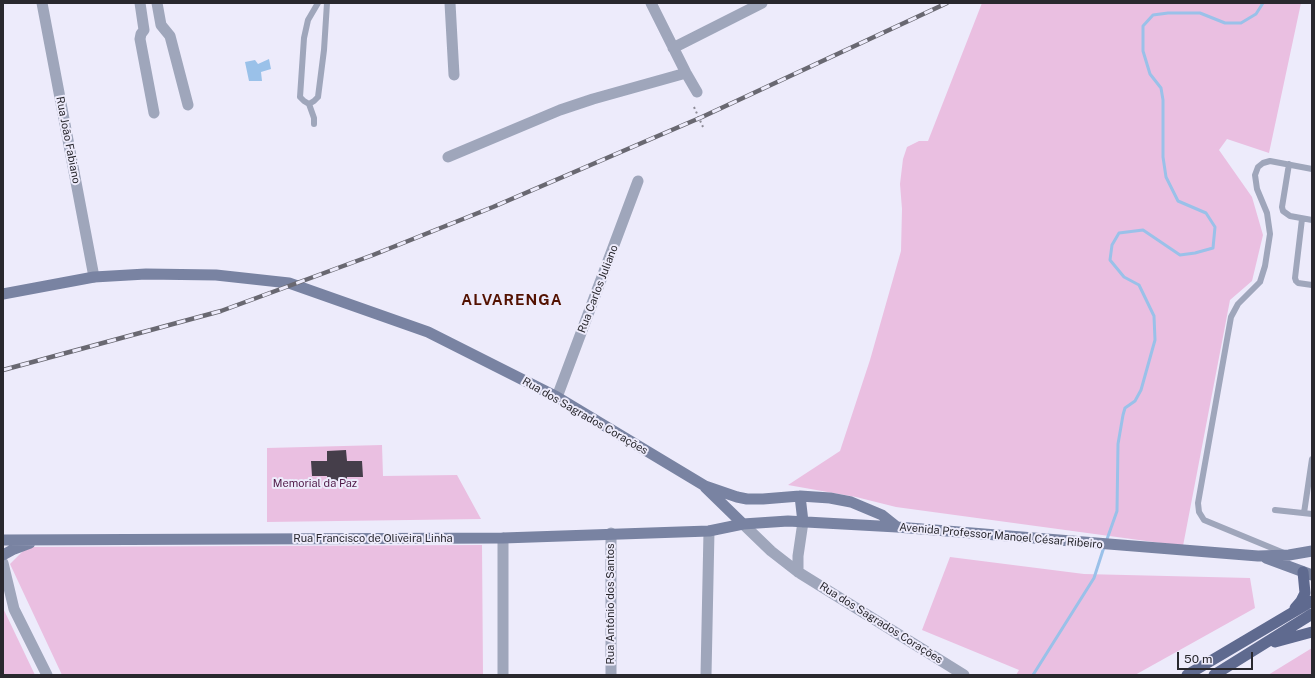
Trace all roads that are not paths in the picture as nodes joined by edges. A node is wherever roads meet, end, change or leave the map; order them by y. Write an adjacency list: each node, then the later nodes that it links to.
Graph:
1 (42, 3): 25 (street, Rua João Fabiano)
2 (140, 3): 10 (street)
3 (157, 3): 9 (street)
4 (318, 3): 15 (lane)
5 (327, 3): 15 (lane)
6 (450, 3): 13 (street)
7 (651, 3): 11 (street)
8 (762, 3): 11 (street)
9 (162, 25): 10 (street); 16 (street)
10 (144, 30): 17 (street)
11 (673, 48): 12 (street)
12 (686, 73): 14 (street); 19 (street)
13 (454, 75)
14 (697, 92)
15 (309, 104): 18 (lane)
16 (188, 105)
17 (154, 113)
18 (314, 124)
19 (448, 157)
20 (1289, 164): 21 (lane); 23 (lane); 45 (lane)
21 (1312, 169)
22 (638, 181): 28 (street, Rua Carlos Juliano)
23 (1302, 218): 24 (lane); 26 (lane)
24 (1312, 220)
25 (94, 277): 27 (main road, Rua dos Sagrados Corações); 28 (main road, Rua dos Sagrados Corações)
26 (1312, 285)
27 (3, 294)
28 (557, 398): 30 (main road, Rua dos Sagrados Corações)
29 (1312, 459): 33 (lane)
30 (705, 486): 31 (main road); 36 (main road)
31 (800, 496): 35 (main road); 37 (main road)
32 (1275, 510): 33 (lane)
33 (1304, 513): 34 (lane)
34 (1312, 514)
35 (803, 522): 36 (main road, Avenida Professor Manoel César Ribeiro); 37 (main road, Avenida Professor Manoel César Ribeiro); 48 (street)
36 (743, 524): 38 (main road, Rua Francisco de Oliveira Linha); 48 (street, Rua dos Sagrados Corações)
37 (897, 527): 46 (main road, Avenida Professor Manoel César Ribeiro)
38 (709, 531): 39 (main road, Rua Francisco de Oliveira Linha); 60 (street)
39 (611, 533): 40 (main road, Rua Francisco de Oliveira Linha); 59 (street, Rua Antônio dos Santos)
40 (503, 538): 42 (main road, Rua Francisco de Oliveira Linha); 58 (street)
41 (3, 540): 42 (main road, Rua Francisco de Oliveira Linha)
42 (42, 540): 44 (main road)
43 (1312, 551): 45 (main road, Avenida Professor Manoel César Ribeiro)
44 (3, 555)
45 (1289, 555): 46 (main road, Avenida Professor Manoel César Ribeiro)
46 (1258, 556): 49 (main road, Avenida Professor Manoel César Ribeiro)
47 (3, 564): 52 (street)
48 (798, 572): 61 (street, Rua dos Sagrados Corações)
49 (1307, 574): 54 (main road)
50 (3, 599): 52 (street)
51 (1312, 601): 54 (main road)
52 (14, 609): 57 (street)
53 (1312, 614): 56 (main road)
54 (1289, 615): 62 (main road)
55 (1312, 632): 56 (main road)
56 (1262, 645): 63 (main road)
57 (47, 675)
58 (502, 675)
59 (611, 675)
60 (706, 675)
61 (964, 675)
62 (1187, 675)
63 (1214, 675)

